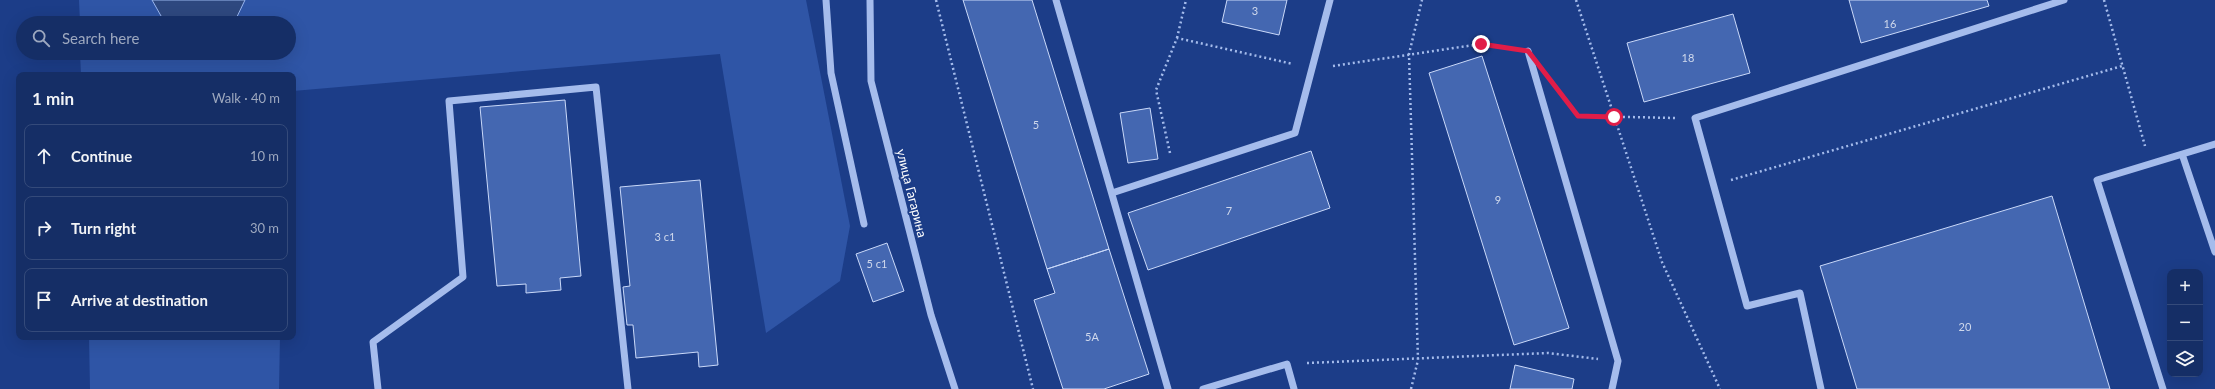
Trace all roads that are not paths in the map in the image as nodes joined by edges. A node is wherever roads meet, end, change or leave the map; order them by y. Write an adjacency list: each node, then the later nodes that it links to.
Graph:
1 (826, 0): 10 (street)
2 (870, 0): 14 (street, улица Гагарина)
3 (1056, 0): 9 (street)
4 (1330, 0): 9 (street)
5 (2064, 0): 19 (street)
6 (1528, 51): 18 (street)
7 (2215, 144): 8 (street)
8 (2182, 154): 11 (street); 20 (street)
9 (1112, 193): 15 (street)
10 (864, 224)
11 (2215, 252)
12 (378, 389): 13 (street)
13 (628, 389)
14 (955, 389)
15 (1168, 389)
16 (1203, 389): 17 (street)
17 (1294, 389)
18 (1612, 389)
19 (1821, 389)
20 (2163, 389)

